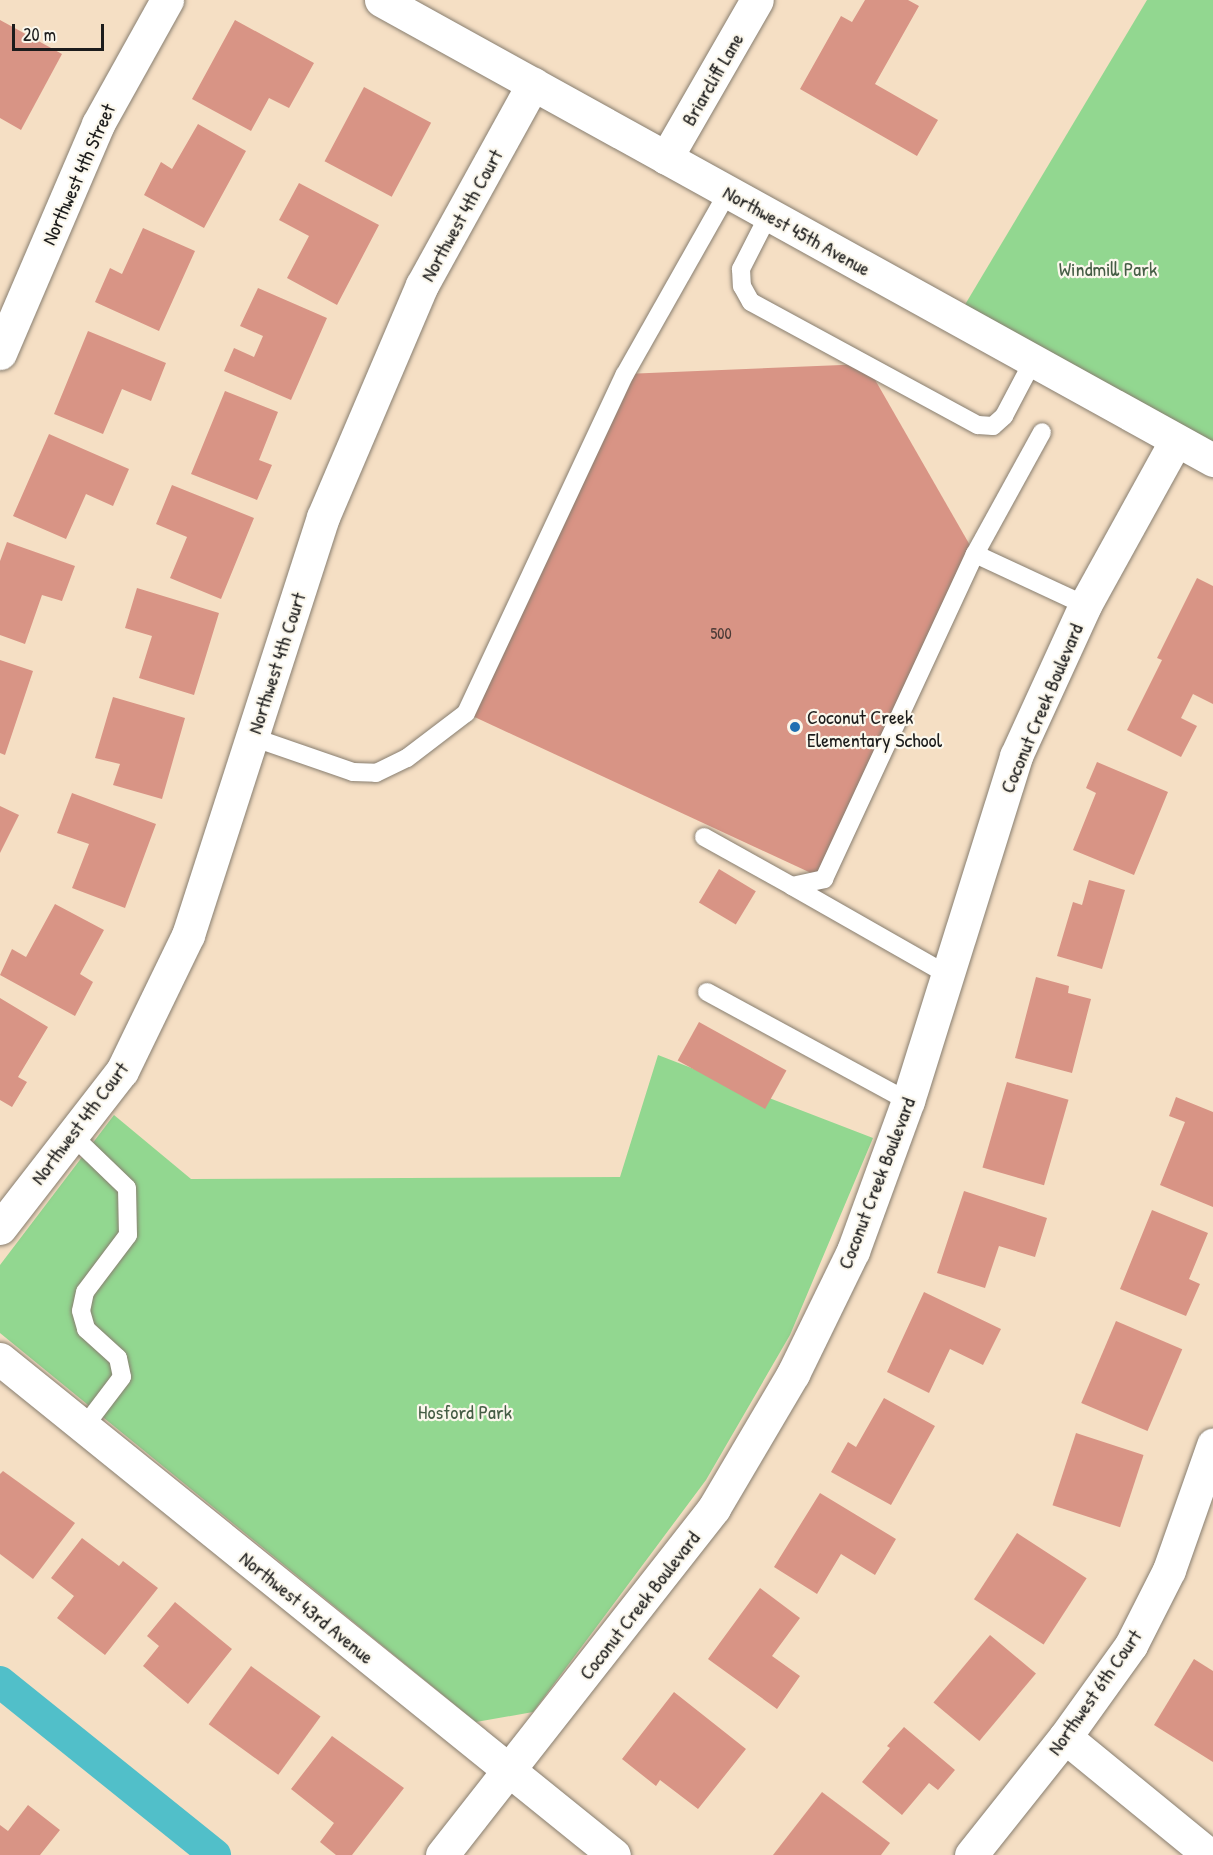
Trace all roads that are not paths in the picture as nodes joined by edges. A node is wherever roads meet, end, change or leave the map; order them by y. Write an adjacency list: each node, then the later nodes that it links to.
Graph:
1 (166, 0): 8 (street, Northwest 4th Street)
2 (381, 0): 4 (street, Northwest 45th Avenue)
3 (757, 0): 5 (street, Briarcliff Lane)
4 (533, 84): 5 (street, Northwest 45th Avenue); 15 (street, Northwest 4th Court)
5 (666, 158): 6 (street, Northwest 45th Avenue)
6 (728, 192): 7 (street, Northwest 45th Avenue); 15 (lane)
7 (769, 214): 9 (street, Northwest 45th Avenue); 9 (lane)
8 (0, 353)
9 (1033, 361): 11 (street, Northwest 45th Avenue)
10 (1042, 432): 13 (lane)
11 (1176, 440): 12 (street, Northwest 45th Avenue); 14 (street, Coconut Creek Boulevard)
12 (1213, 460)
13 (975, 554): 14 (lane); 17 (lane)
14 (1085, 605): 18 (street, Coconut Creek Boulevard)
15 (252, 737): 21 (street, Northwest 4th Court)
16 (704, 837): 17 (lane)
17 (792, 886): 18 (lane)
18 (948, 975): 20 (street, Coconut Creek Boulevard)
19 (707, 992): 20 (lane)
20 (908, 1101): 27 (street, Coconut Creek Boulevard)
21 (72, 1135): 22 (street, Northwest 4th Court); 24 (lane)
22 (0, 1228)
23 (0, 1359): 24 (street, Northwest 43rd Avenue)
24 (84, 1427): 27 (street, Northwest 43rd Avenue)
25 (1213, 1445): 26 (street, Northwest 6th Court)
26 (1065, 1737): 30 (street, Northwest 6th Court); 31 (street)
27 (511, 1771): 28 (street, Coconut Creek Boulevard); 29 (street, Northwest 43rd Avenue)
28 (442, 1855)
29 (614, 1855)
30 (971, 1855)
31 (1209, 1855)

